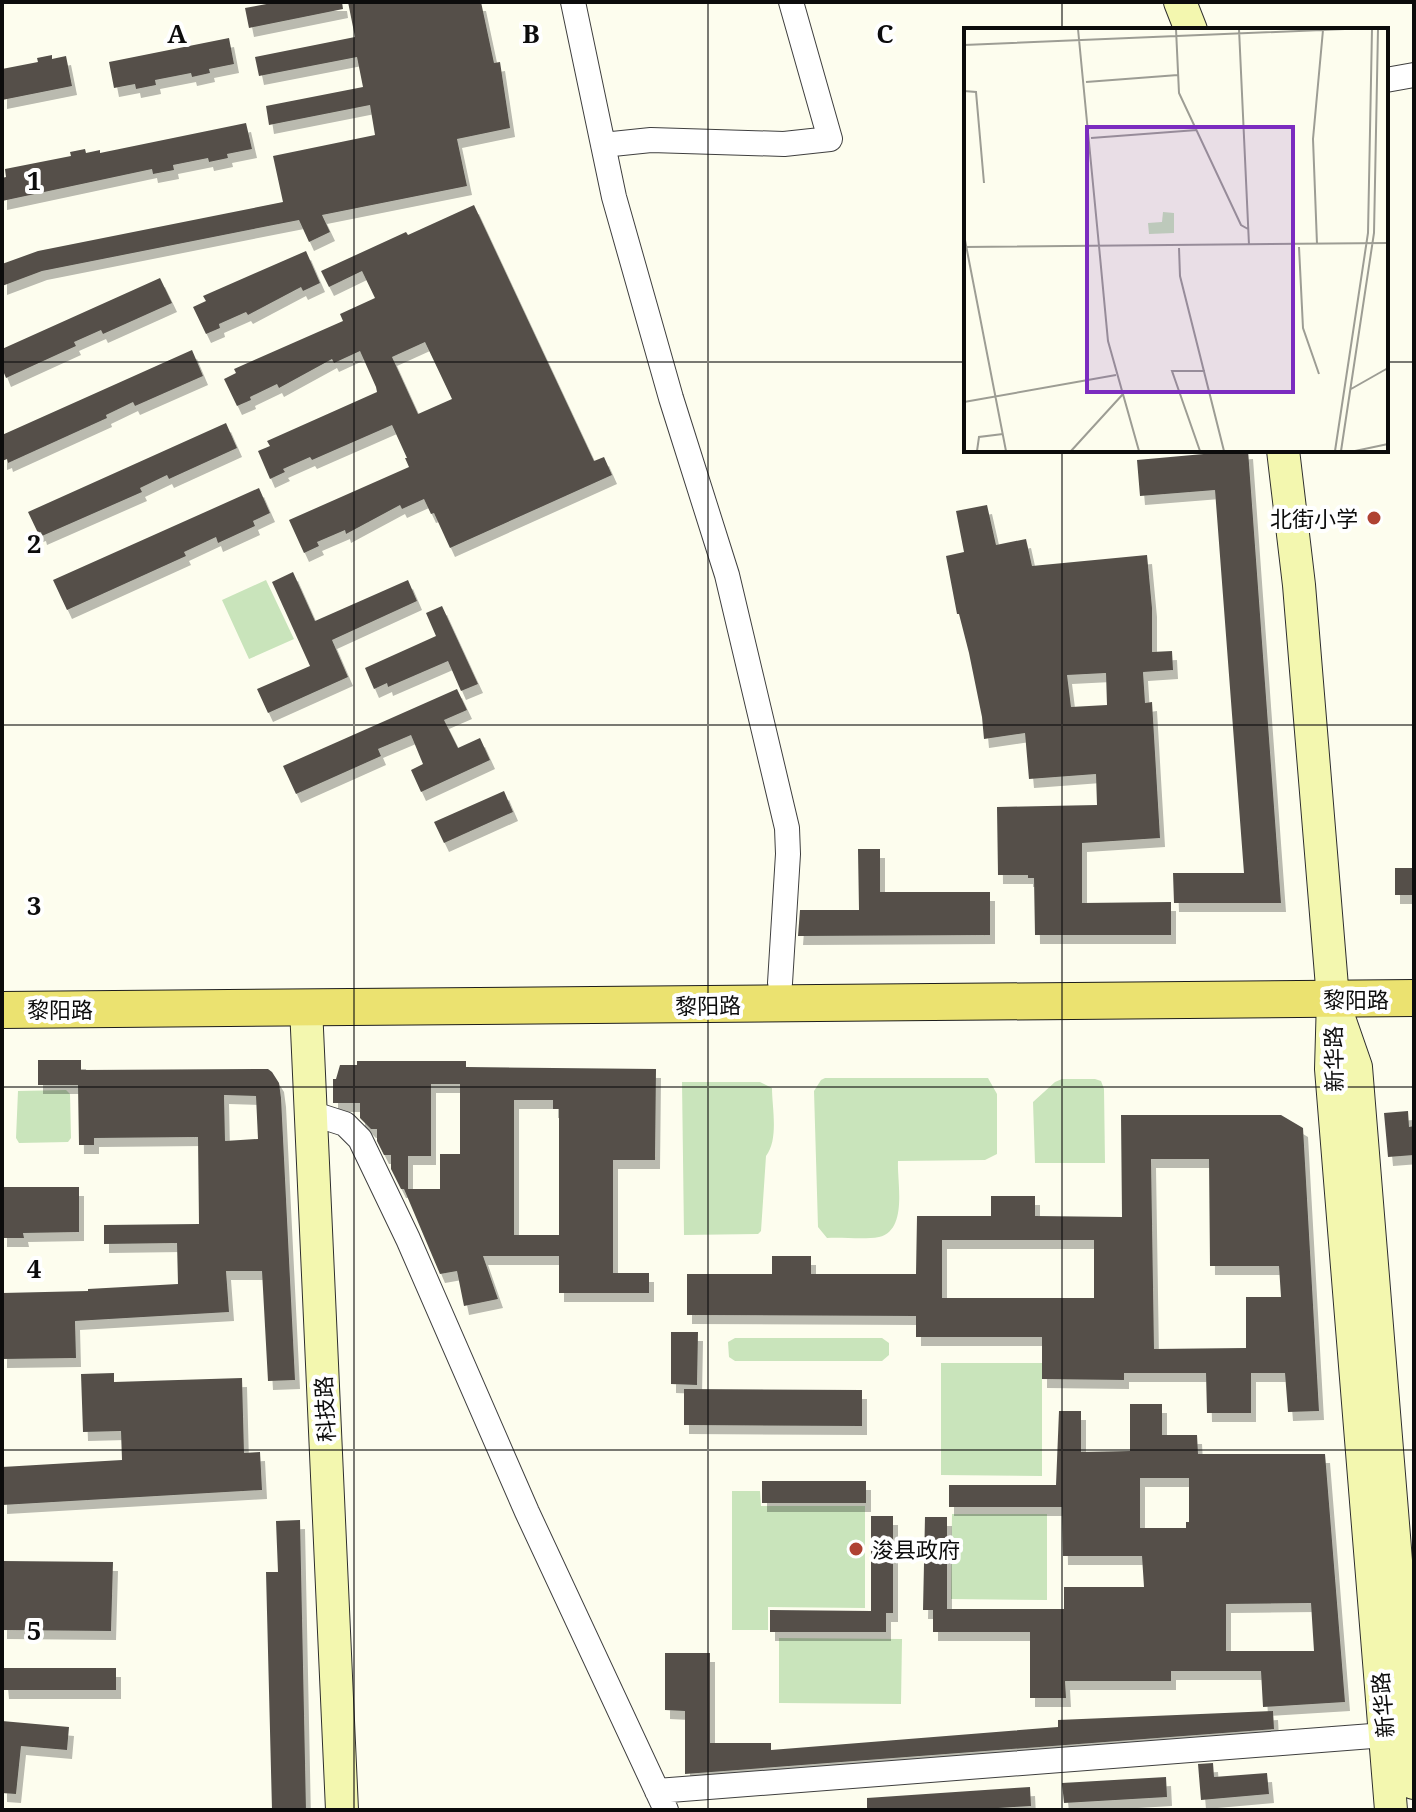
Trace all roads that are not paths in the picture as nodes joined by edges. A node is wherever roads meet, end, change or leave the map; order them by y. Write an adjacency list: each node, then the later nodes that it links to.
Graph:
1 (573, 2): 7 (street)
2 (791, 2): 7 (street)
3 (1180, 2): 4 (main road)
4 (1190, 28)
5 (1414, 75): 6 (street)
6 (1388, 80)
7 (603, 145): 10 (street)
8 (1283, 452): 12 (main road)
9 (1414, 977): 12 (main road, 黎阳路)
10 (780, 983): 11 (main road, 黎阳路); 12 (main road, 黎阳路)
11 (2, 988)
12 (1332, 988): 13 (main road, 黎阳路); 14 (main road, 黎阳路); 17 (main road, 新华路); 18 (main road, 新华路)
13 (1414, 998)
14 (306, 1007): 15 (main road, 黎阳路); 16 (main road, 科技路)
15 (2, 1010)
16 (311, 1113): 19 (street); 20 (main road, 科技路)
17 (1385, 1735): 19 (street); 21 (main road, 新华路)
18 (1414, 1783)
19 (662, 1800)
20 (342, 1810)
21 (1391, 1810)

